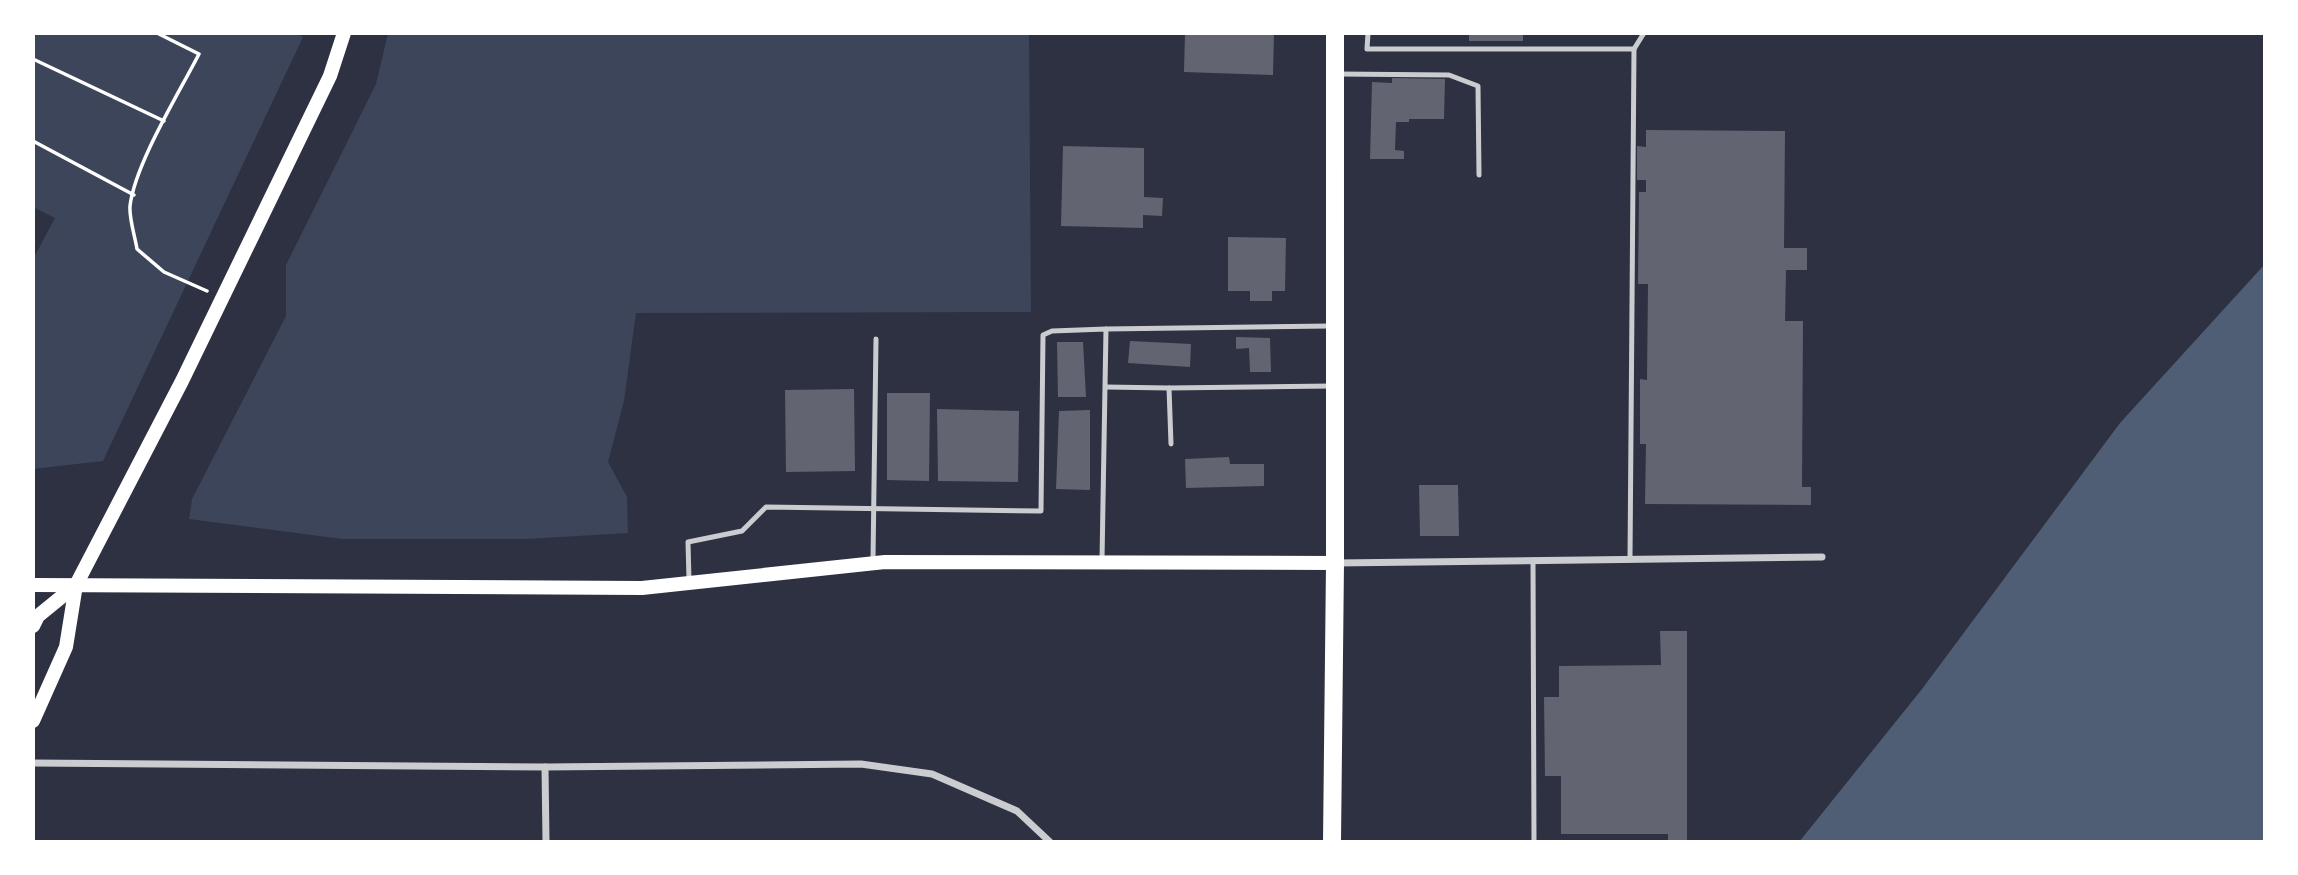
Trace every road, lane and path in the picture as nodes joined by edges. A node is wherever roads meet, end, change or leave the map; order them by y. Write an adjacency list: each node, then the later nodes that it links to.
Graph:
1 (157, 33): 9 (path)
2 (344, 33): 13 (main road)
3 (1335, 33): 8 (main road)
4 (1368, 33): 6 (lane)
5 (1644, 33): 6 (lane)
6 (1634, 49): 23 (lane)
7 (33, 59): 9 (path)
8 (1335, 74): 11 (lane); 14 (main road)
9 (164, 121): 12 (path)
10 (33, 141): 12 (path)
11 (1479, 175)
12 (134, 195): 13 (path)
13 (222, 298): 30 (main road)
14 (1335, 326): 15 (lane); 17 (main road)
15 (1106, 329): 18 (lane); 21 (lane)
16 (876, 339): 21 (lane)
17 (1335, 386): 19 (lane); 25 (main road)
18 (1106, 387): 19 (lane); 27 (lane)
19 (1169, 388): 20 (lane)
20 (1171, 444)
21 (874, 507): 26 (lane); 28 (lane)
22 (1822, 557): 23 (street)
23 (1630, 560): 24 (street)
24 (1533, 561): 25 (street); 38 (lane)
25 (1335, 563): 27 (main road); 37 (main road)
26 (873, 564): 27 (main road); 28 (main road)
27 (1101, 564)
28 (689, 583): 30 (main road)
29 (33, 585): 30 (main road)
30 (76, 585): 31 (main road); 32 (main road)
31 (33, 626)
32 (33, 721)
33 (33, 763): 34 (street)
34 (545, 767): 35 (street); 36 (street)
35 (547, 842)
36 (1050, 842)
37 (1332, 842)
38 (1534, 842)

